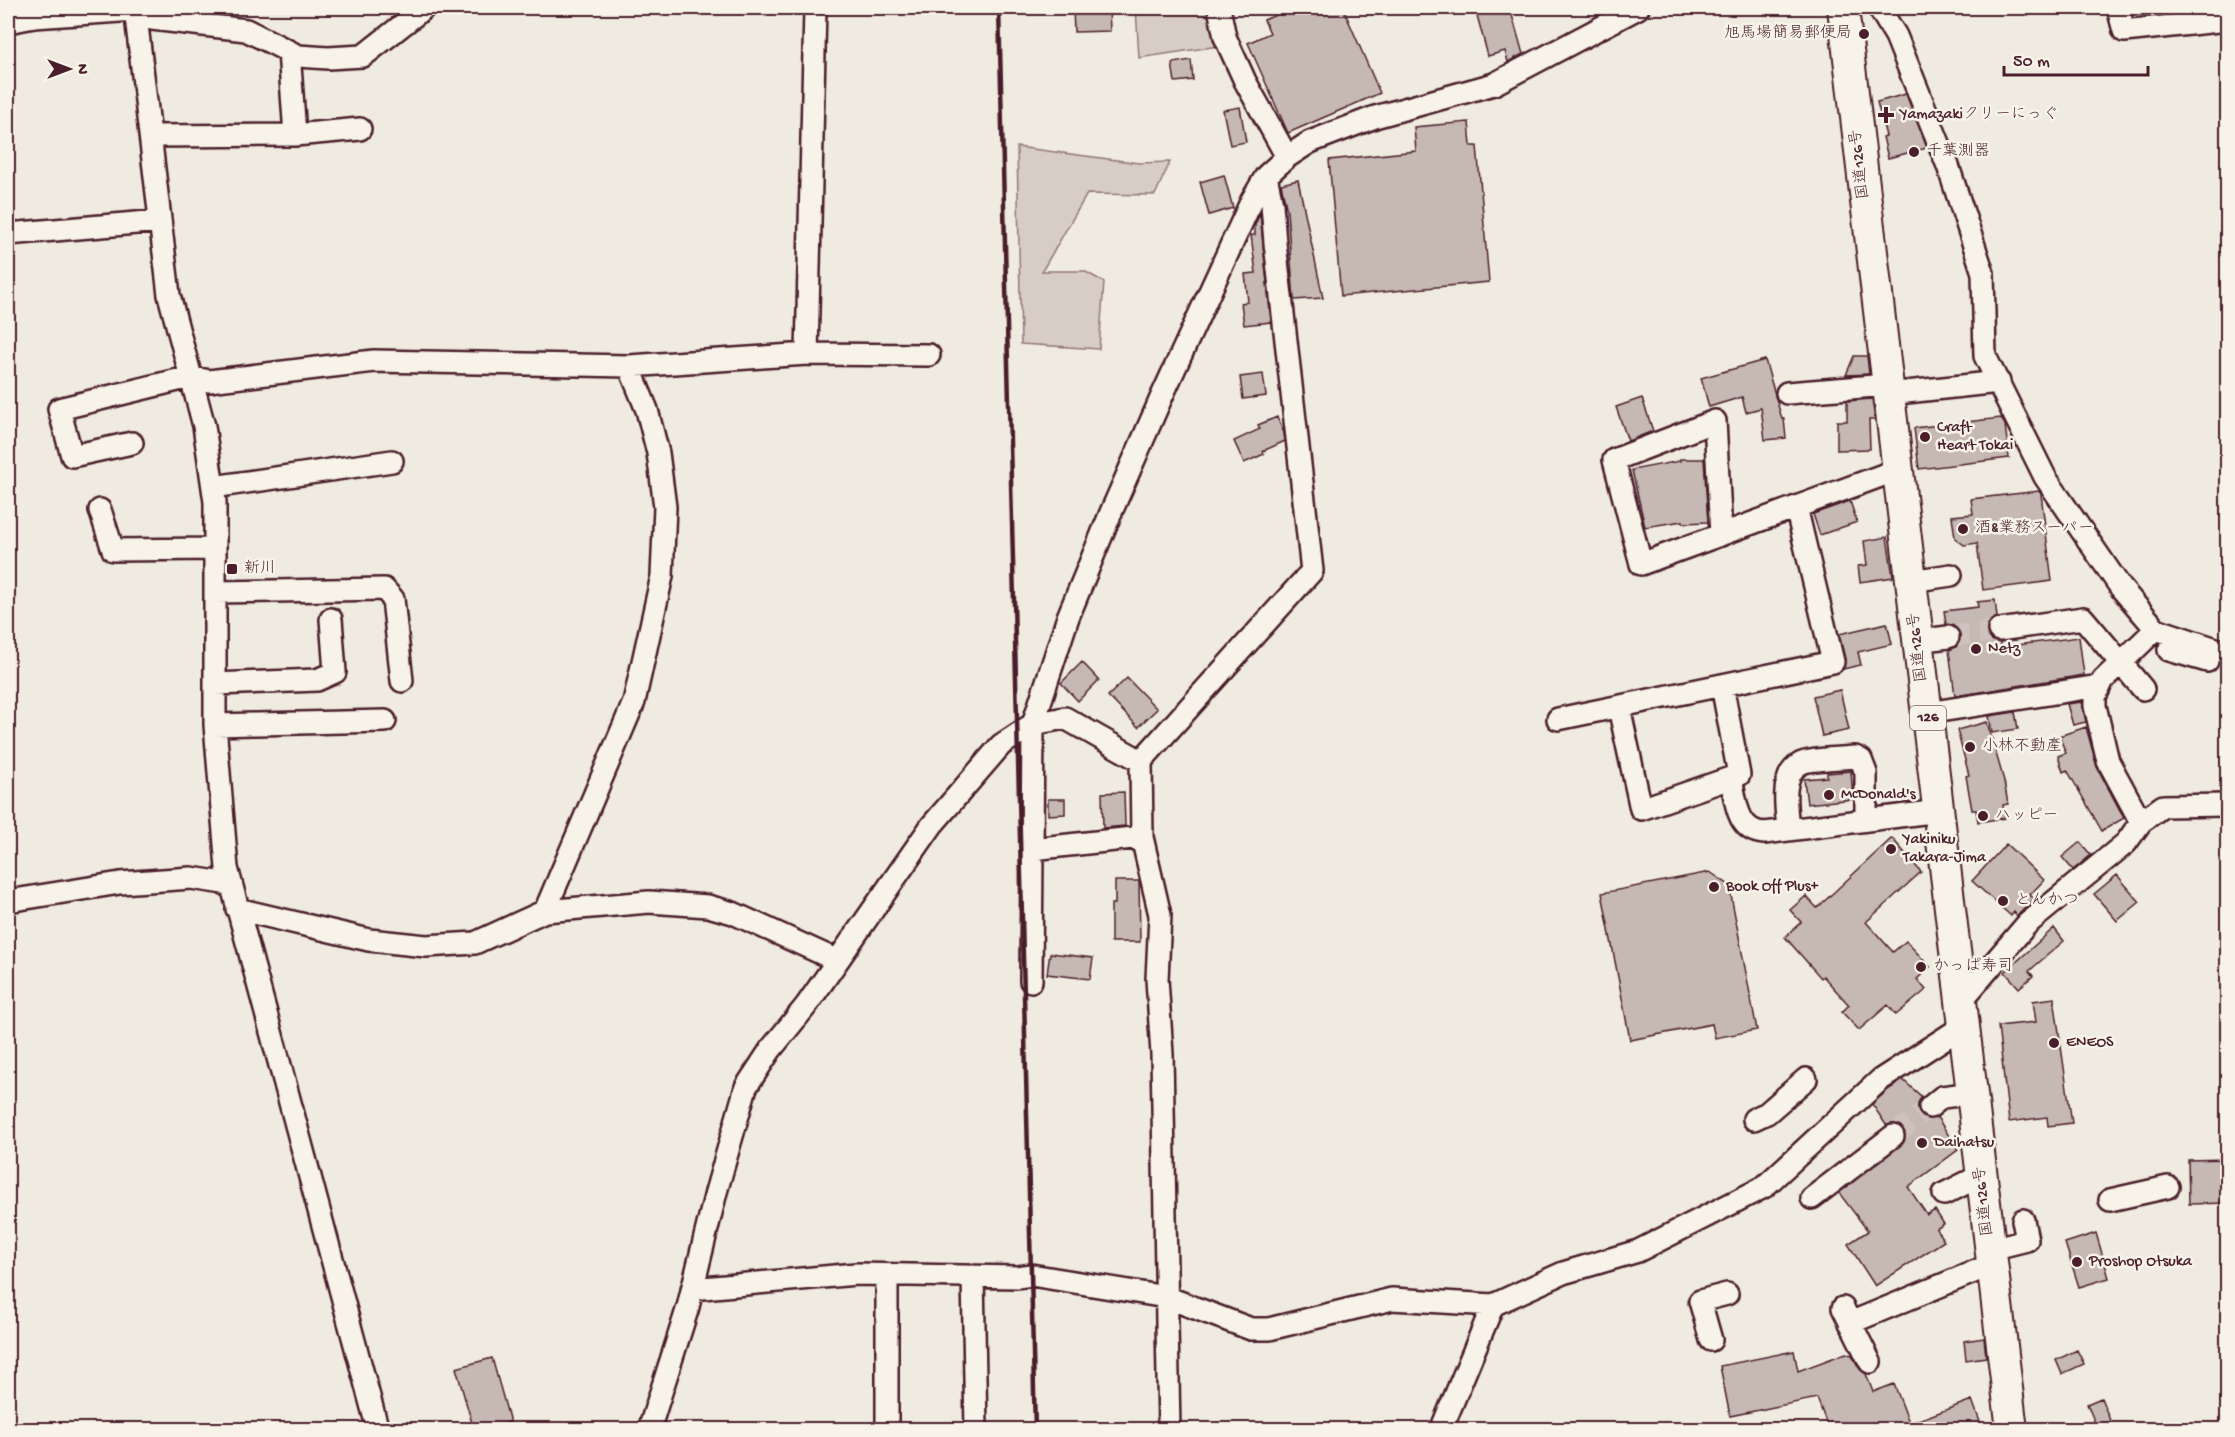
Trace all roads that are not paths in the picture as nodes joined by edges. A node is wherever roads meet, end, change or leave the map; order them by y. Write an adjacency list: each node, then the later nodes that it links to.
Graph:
1 (424, 8): 11 (street)
2 (815, 8): 19 (street)
3 (1219, 8): 15 (street)
4 (1638, 8): 15 (street)
5 (1843, 8): 24 (highway, 国道126号 / 126)
6 (1879, 8): 23 (street)
7 (2118, 8): 9 (street)
8 (135, 9): 10 (street); 11 (street); 14 (street)
9 (2228, 20)
10 (8, 22)
11 (289, 51): 13 (street)
12 (360, 129): 13 (street)
13 (295, 135): 14 (street)
14 (150, 136): 17 (street)
15 (1287, 157): 16 (street)
16 (1266, 176): 55 (street); 57 (street)
17 (160, 222): 18 (street); 22 (street)
18 (8, 234)
19 (807, 354): 20 (street); 21 (street)
20 (929, 355)
21 (629, 366): 22 (street); 69 (street)
22 (190, 378): 26 (street); 29 (street)
23 (1999, 382): 24 (street); 38 (street)
24 (1888, 390): 25 (street); 28 (highway, 国道126号 / 126)
25 (1787, 393)
26 (132, 443)
27 (392, 460): 29 (street)
28 (1904, 486): 30 (street); 35 (highway, 国道126号 / 126)
29 (213, 487): 33 (street)
30 (1796, 507): 32 (street); 48 (street)
31 (100, 510): 33 (street)
32 (1720, 535): 32 (street)
33 (215, 549): 36 (street)
34 (1951, 575): 35 (street)
35 (1911, 581): 41 (highway, 国道126号 / 126)
36 (215, 592): 46 (street); 47 (street)
37 (331, 619): 47 (street)
38 (2156, 628): 43 (street); 45 (street)
39 (1999, 630): 45 (street)
40 (1948, 637): 41 (street)
41 (1918, 640): 52 (highway, 国道126号 / 126)
42 (2169, 650): 43 (street)
43 (2199, 653): 44 (street)
44 (2228, 653)
45 (2121, 663): 49 (street); 50 (street)
46 (402, 681)
47 (215, 684): 56 (street)
48 (1722, 685): 51 (street); 58 (street)
49 (2099, 686): 52 (street); 62 (street)
50 (2143, 689)
51 (1619, 707): 53 (street); 58 (street)
52 (1927, 713): 60 (highway, 国道126号 / 126)
53 (1558, 719)
54 (385, 721): 56 (street)
55 (1033, 724): 57 (street); 65 (street); 70 (street)
56 (215, 725): 66 (street)
57 (1141, 761): 64 (street)
58 (1731, 778): 63 (street)
59 (2228, 805): 62 (street)
60 (1939, 811): 61 (street); 72 (highway, 国道126号 / 126)
61 (1866, 820): 63 (street); 63 (street)
62 (2141, 822): 72 (street)
63 (1788, 830)
64 (1142, 837): 65 (street); 89 (street)
65 (1032, 849): 71 (street)
66 (230, 884): 67 (street); 68 (street)
67 (8, 901)
68 (237, 909): 69 (street); 94 (street)
69 (545, 911): 70 (street)
70 (836, 960): 87 (street)
71 (1031, 981)
72 (1963, 1013): 74 (highway, 国道126号 / 126); 90 (street)
73 (1806, 1079): 76 (street)
74 (1973, 1093): 75 (street); 78 (highway, 国道126号 / 126)
75 (1930, 1107)
76 (1754, 1119)
77 (1893, 1136): 81 (street)
78 (1982, 1175): 80 (street); 84 (highway, 国道126号 / 126)
79 (2168, 1187): 82 (street)
80 (1944, 1194)
81 (1812, 1198)
82 (2110, 1200)
83 (2023, 1220): 84 (street)
84 (1992, 1256): 92 (street); 99 (highway, 国道126号 / 126)
85 (887, 1275): 86 (street); 87 (street); 95 (street)
86 (973, 1276): 89 (street); 96 (street)
87 (692, 1289): 93 (street)
88 (1726, 1294): 91 (street)
89 (1166, 1297): 90 (street); 97 (street)
90 (1493, 1305): 98 (street)
91 (1711, 1340)
92 (1870, 1362)
93 (653, 1429)
94 (378, 1430)
95 (887, 1430)
96 (976, 1430)
97 (1169, 1430)
98 (1441, 1430)
99 (2012, 1430)

